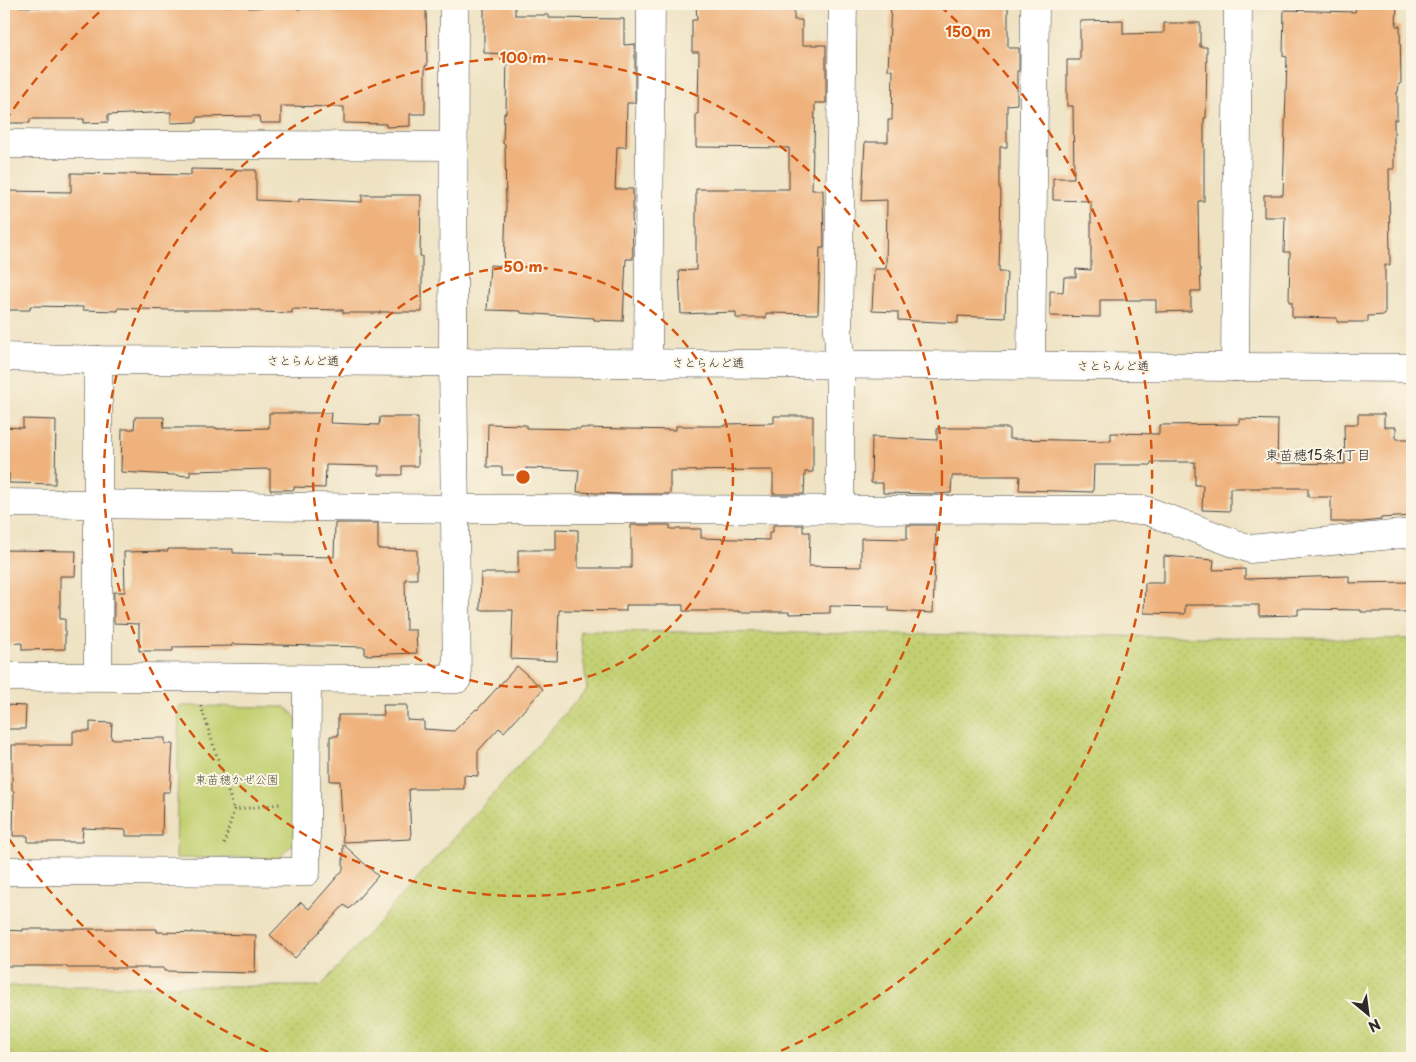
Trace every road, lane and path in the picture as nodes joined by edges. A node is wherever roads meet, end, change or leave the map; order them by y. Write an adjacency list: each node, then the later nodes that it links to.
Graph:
1 (454, 4): 7 (street)
2 (651, 4): 11 (street)
3 (843, 4): 12 (street)
4 (1035, 4): 13 (street)
5 (1238, 4): 14 (street)
6 (4, 144): 7 (street)
7 (454, 146): 10 (street)
8 (4, 357): 9 (street, さとらんど通)
9 (98, 360): 10 (street, さとらんど通); 17 (street)
10 (453, 362): 11 (street, さとらんど通); 18 (street)
11 (648, 363): 12 (street, さとらんど通)
12 (840, 364): 13 (street, さとらんど通); 19 (street)
13 (1031, 365): 14 (street, さとらんど通)
14 (1235, 366): 15 (street, さとらんど通)
15 (1412, 368)
16 (4, 503): 17 (street)
17 (97, 504): 18 (street); 21 (street)
18 (454, 509): 19 (street); 23 (street)
19 (840, 510): 20 (street)
20 (1412, 533)
21 (98, 676): 22 (street); 23 (street)
22 (4, 677)
23 (307, 679): 28 (street)
24 (200, 703): 26 (path)
25 (283, 803): 26 (path)
26 (234, 810): 27 (path)
27 (224, 844)
28 (4, 872)

